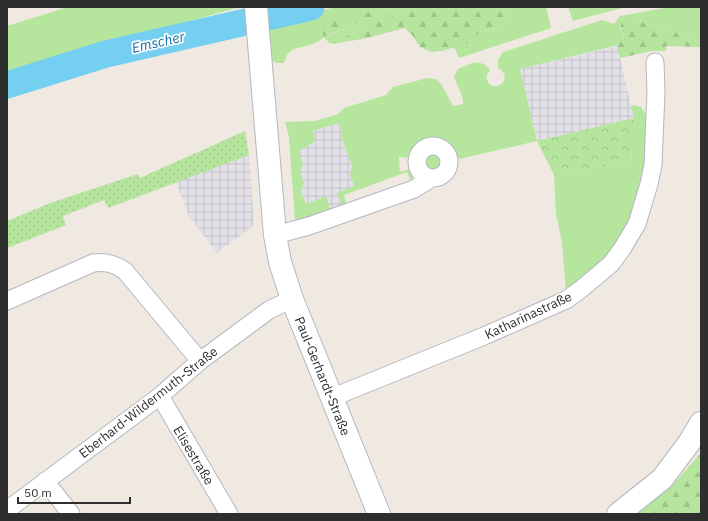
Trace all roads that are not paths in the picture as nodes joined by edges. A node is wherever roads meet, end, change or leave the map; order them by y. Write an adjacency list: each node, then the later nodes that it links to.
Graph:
1 (257, 11): 4 (main road, Paul-Gerhardt-Straße)
2 (655, 62): 9 (street, Katharinastraße)
3 (432, 178): 4 (street)
4 (275, 235): 5 (main road, Paul-Gerhardt-Straße)
5 (292, 299): 7 (street, Eberhard-Wildermuth-Straße); 9 (main road, Paul-Gerhardt-Straße)
6 (7, 301): 7 (street)
7 (200, 361): 8 (street, Eberhard-Wildermuth-Straße)
8 (160, 396): 11 (street, Eberhard-Wildermuth-Straße); 14 (street, Elisestraße)
9 (331, 398): 15 (main road, Paul-Gerhardt-Straße)
10 (701, 423): 16 (main road)
11 (45, 481): 12 (street, Eberhard-Wildermuth-Straße); 13 (street)
12 (7, 510)
13 (71, 514)
14 (229, 514)
15 (378, 514)
16 (618, 514)

